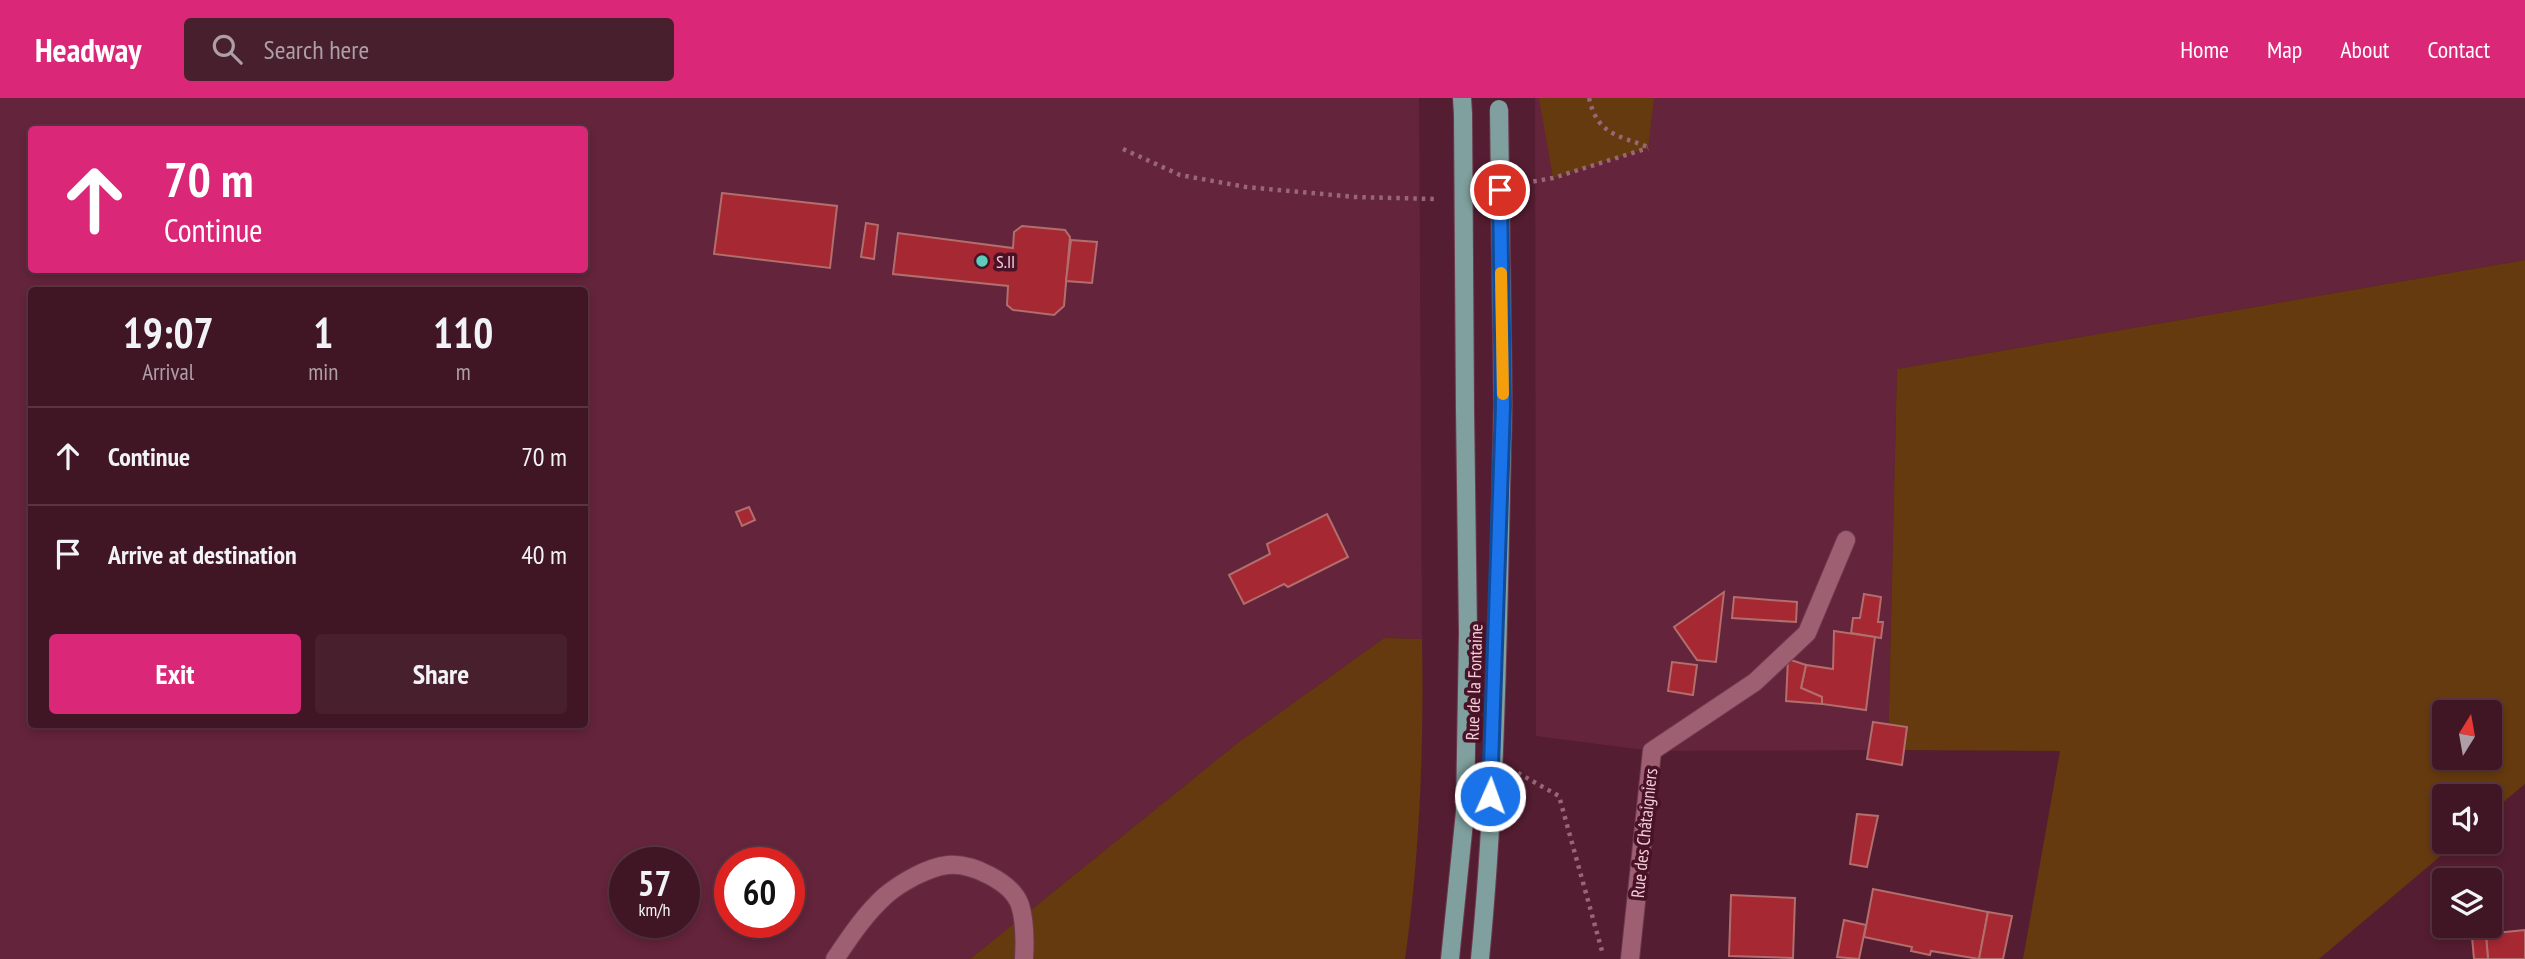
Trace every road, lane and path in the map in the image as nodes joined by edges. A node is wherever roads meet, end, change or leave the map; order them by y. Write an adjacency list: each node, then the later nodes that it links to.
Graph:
1 (1589, 98): 5 (path)
2 (1499, 104): 8 (main road, Rue de la Fontaine, bridge)
3 (1463, 106): 11 (main road, bridge)
4 (1123, 149): 6 (path)
5 (1515, 185)
6 (1440, 198)
7 (1846, 540): 14 (street, Rue des Châtaigniers)
8 (1492, 770): 12 (main road, Rue de la Fontaine); 13 (path)
9 (835, 959): 10 (street)
10 (1024, 959)
11 (1450, 959)
12 (1480, 959)
13 (1604, 959)
14 (1630, 959)

